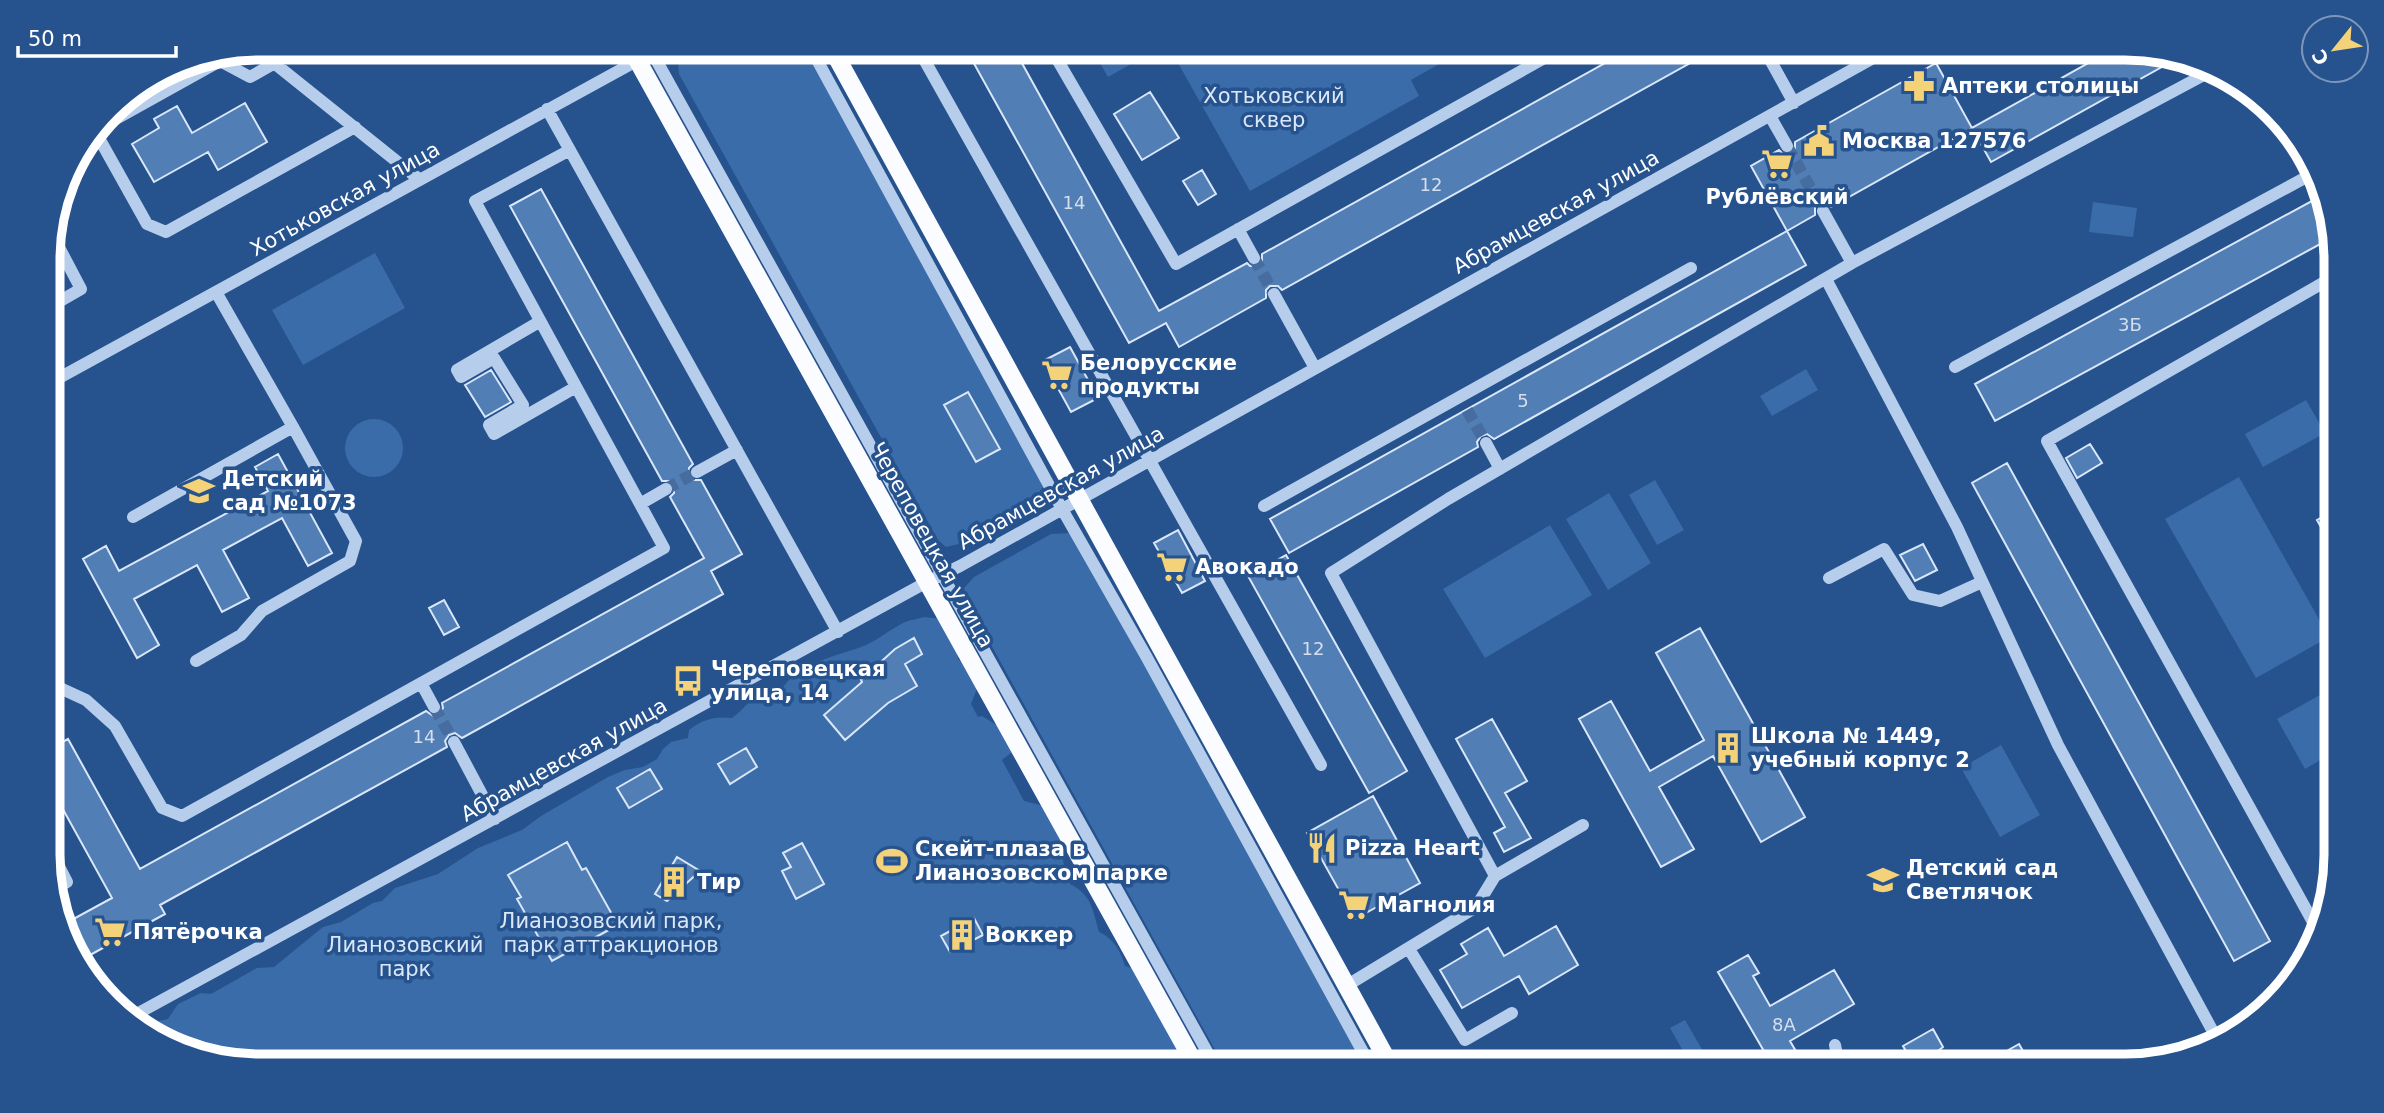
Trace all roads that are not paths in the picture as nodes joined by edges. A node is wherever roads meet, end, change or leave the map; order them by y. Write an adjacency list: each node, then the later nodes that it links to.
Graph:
1 (272, 60): 13 (street)
2 (279, 60): 13 (street)
3 (631, 60): 17 (street, Хотьковская улица)
4 (651, 60): 56 (main road, Череповецкая улица)
5 (817, 60): 54 (street)
6 (838, 60): 51 (main road)
7 (924, 60): 47 (street)
8 (1057, 60): 27 (street)
9 (1541, 60): 27 (street)
10 (1770, 60): 16 (street)
11 (1870, 60): 16 (street, Абрамцевская улица)
12 (223, 63): 13 (street)
13 (274, 63): 20 (street)
14 (214, 64): 18 (street)
15 (2203, 75): 30 (street)
16 (1794, 103): 19 (street, Абрамцевская улица)
17 (547, 109): 23 (street); 25 (street, Хотьковская улица)
18 (120, 116)
19 (1770, 116): 22 (street); 39 (street, Абрамцевская улица)
20 (355, 127): 21 (street); 25 (street)
21 (100, 139)
22 (1787, 146)
23 (570, 150): 37 (street); 46 (street)
24 (2307, 177): 38 (street)
25 (420, 180): 34 (street, Хотьковская улица)
26 (1823, 211): 30 (street)
27 (1238, 229): 29 (street)
28 (60, 249): 36 (street)
29 (1254, 258)
30 (1852, 263): 32 (street)
31 (1691, 268): 42 (street)
32 (1826, 279): 48 (street); 58 (street)
33 (2324, 282): 71 (street)
34 (216, 292): 40 (street, Хотьковская улица); 44 (street)
35 (1274, 294): 39 (street)
36 (60, 300)
37 (539, 322): 41 (street); 41 (street)
38 (1955, 367)
39 (1315, 368): 47 (street, Абрамцевская улица)
40 (60, 377)
41 (576, 387): 52 (street)
42 (1460, 397): 43 (street); 53 (street)
43 (1467, 410)
44 (292, 427): 55 (street); 60 (street)
45 (1486, 443): 48 (street)
46 (737, 450): 49 (street); 59 (street)
47 (1150, 460): 51 (street, Абрамцевская улица); 65 (street)
48 (1500, 469): 69 (street)
49 (697, 472)
50 (666, 489): 52 (street)
51 (1079, 500): 54 (street, Абрамцевская улица); 73 (main road)
52 (640, 504): 61 (street)
53 (1264, 506)
54 (1062, 509): 56 (street, Абрамцевская улица); 79 (street)
55 (133, 517)
56 (934, 578): 59 (street, Абрамцевская улица); 78 (street, Череповецкая улица); 82 (main road, Череповецкая улица)
57 (1829, 578): 58 (street)
58 (1982, 582): 76 (street)
59 (838, 632): 66 (street, Абрамцевская улица)
60 (197, 661)
61 (421, 683): 62 (street); 63 (street)
62 (60, 688)
63 (435, 707)
64 (454, 743): 66 (street)
65 (1321, 765)
66 (495, 819): 74 (street, Абрамцевская улица)
67 (1583, 825): 69 (street)
68 (61, 869): 70 (street)
69 (1495, 876): 72 (street)
70 (62, 885)
71 (2313, 922)
72 (1409, 949): 73 (street); 75 (street)
73 (1346, 986): 80 (main road)
74 (138, 1013)
75 (1512, 1013)
76 (2214, 1033)
77 (1835, 1045): 81 (street)
78 (1209, 1053)
79 (1363, 1053)
80 (1383, 1053)
81 (1837, 1053)
82 (1189, 1054)

